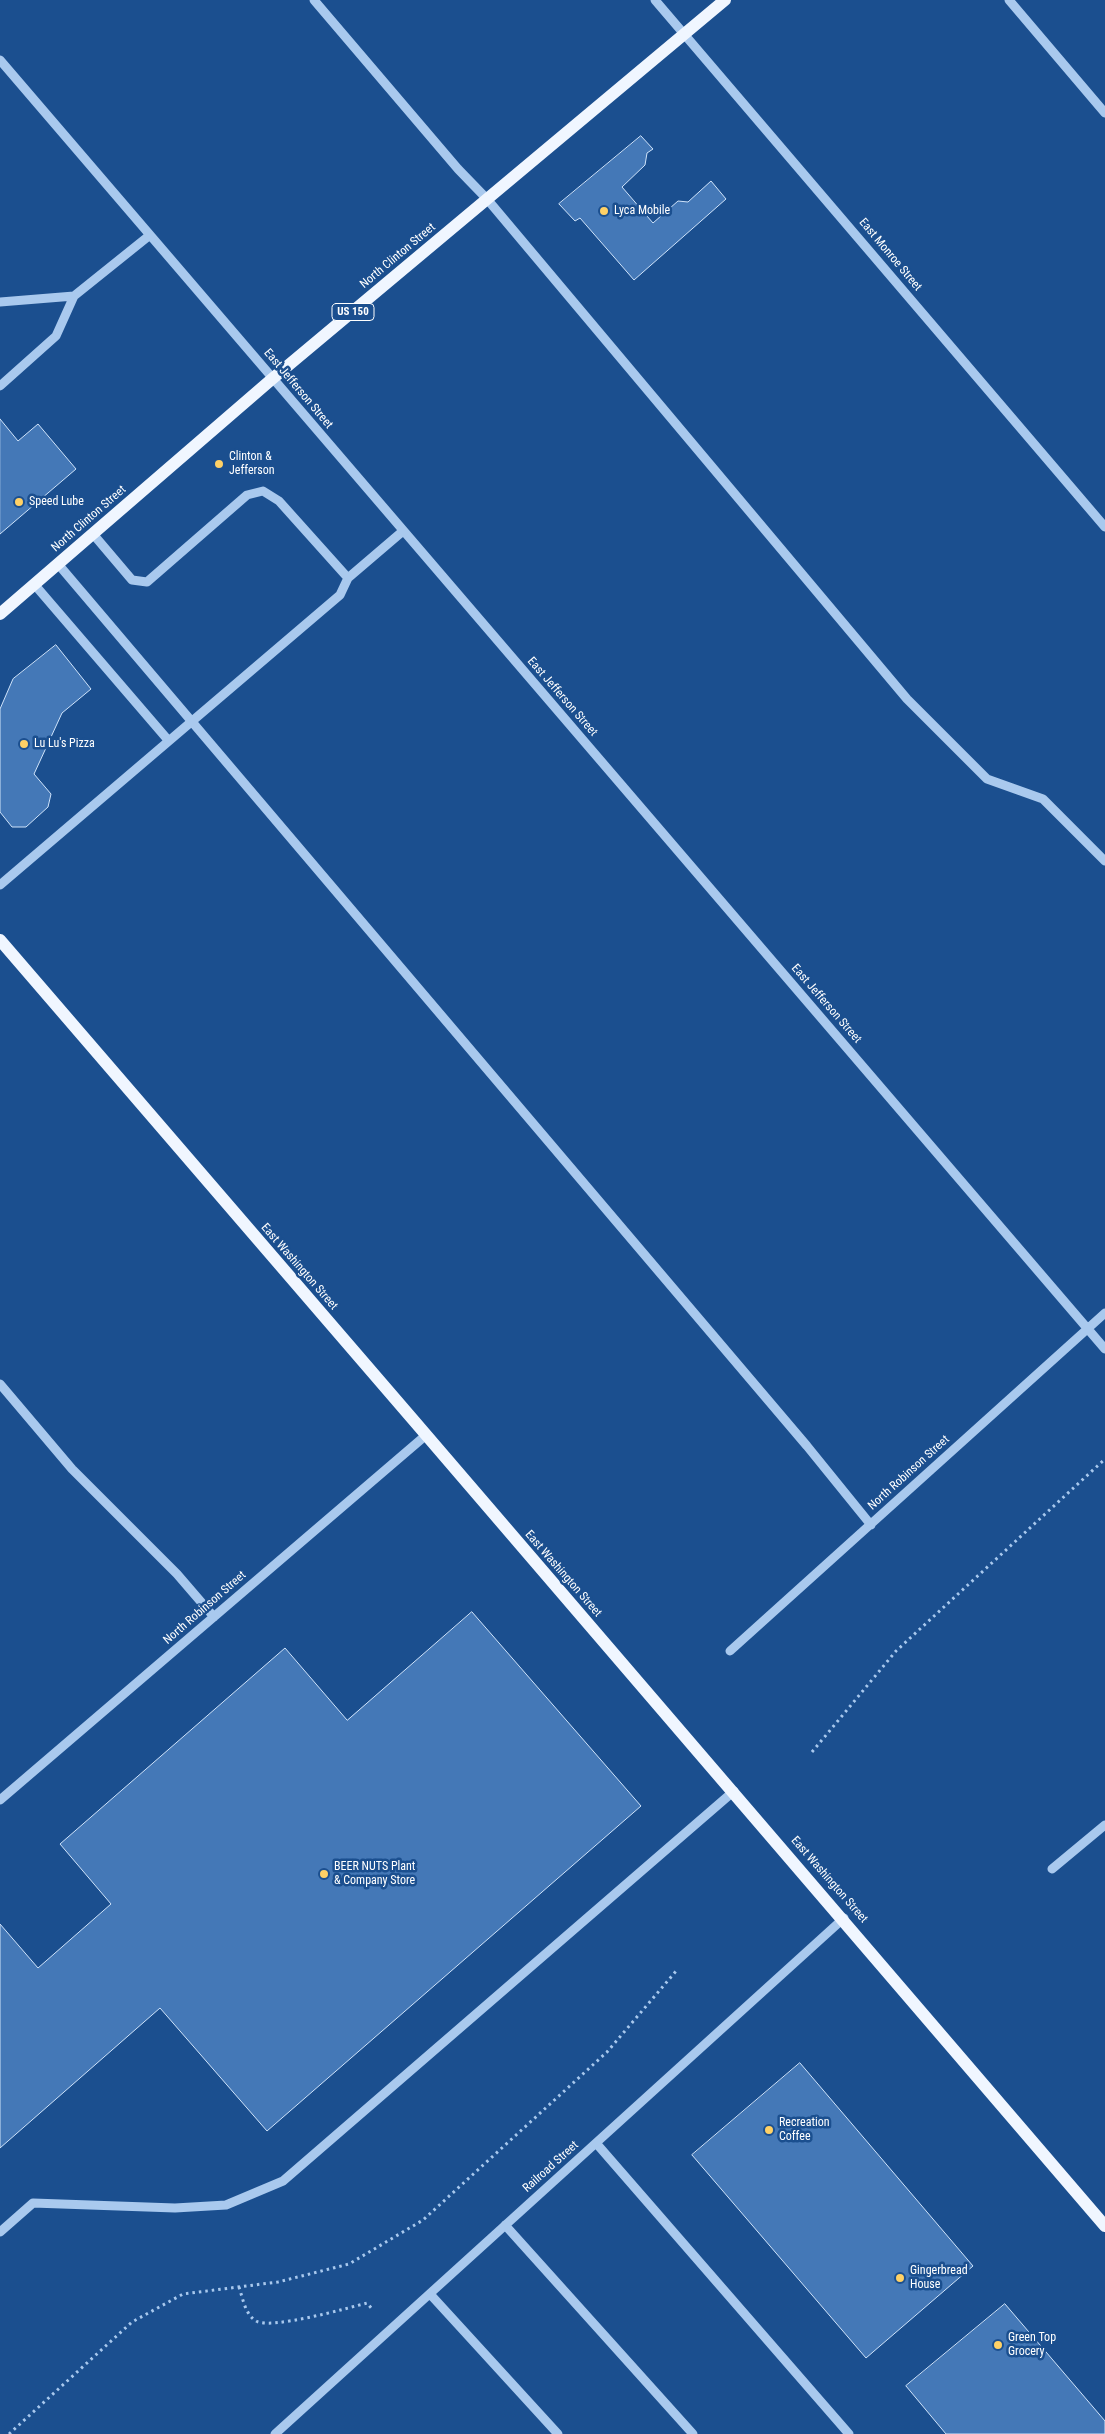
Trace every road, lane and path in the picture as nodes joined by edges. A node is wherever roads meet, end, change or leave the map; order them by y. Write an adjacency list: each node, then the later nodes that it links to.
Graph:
1 (314, 0): 8 (street)
2 (655, 0): 5 (street, East Monroe Street)
3 (725, 0): 5 (main road, North Clinton Street / US 150)
4 (1009, 0): 7 (street)
5 (684, 34): 8 (main road, North Clinton Street / US 150); 14 (street, East Monroe Street)
6 (0, 60): 9 (street, East Jefferson Street)
7 (1105, 113)
8 (487, 199): 12 (main road, North Clinton Street / US 150); 23 (street)
9 (150, 235): 10 (street); 12 (street, East Jefferson Street)
10 (74, 296): 11 (street); 13 (street)
11 (0, 302)
12 (272, 379): 15 (street, East Jefferson Street); 16 (main road, North Clinton Street / US 150)
13 (0, 386)
14 (1105, 527)
15 (403, 531): 18 (street); 27 (street, East Jefferson Street)
16 (93, 534): 17 (main road, North Clinton Street / US 150); 18 (street)
17 (58, 564): 19 (main road, North Clinton Street / US 150); 21 (street)
18 (348, 578): 21 (street)
19 (34, 584): 20 (main road, North Clinton Street / US 150); 22 (street)
20 (0, 614)
21 (190, 720): 22 (street); 32 (street)
22 (168, 740): 24 (street)
23 (1105, 861)
24 (0, 884)
25 (0, 940): 30 (main road, East Washington Street)
26 (1105, 1313): 27 (street, North Robinson Street)
27 (1087, 1328): 28 (street, East Jefferson Street); 32 (street, North Robinson Street)
28 (1105, 1349)
29 (0, 1384): 33 (street)
30 (425, 1436): 33 (street, North Robinson Street); 36 (main road, East Washington Street)
31 (1105, 1459): 35 (path)
32 (871, 1525): 34 (street, North Robinson Street)
33 (214, 1617): 37 (street, North Robinson Street)
34 (730, 1651)
35 (812, 1752)
36 (734, 1791): 40 (main road, East Washington Street); 45 (street)
37 (0, 1800)
38 (1105, 1825): 39 (street)
39 (1052, 1869)
40 (844, 1918): 42 (street, Railroad Street); 44 (main road, East Washington Street)
41 (677, 1970): 46 (path)
42 (596, 2143): 43 (street, Railroad Street); 53 (street)
43 (506, 2225): 47 (street, Railroad Street); 52 (street)
44 (1105, 2226)
45 (0, 2232)
46 (239, 2287): 48 (path); 49 (path)
47 (430, 2294): 50 (street, Railroad Street); 51 (street)
48 (374, 2311)
49 (9, 2434)
50 (275, 2434)
51 (558, 2434)
52 (692, 2434)
53 (849, 2434)

